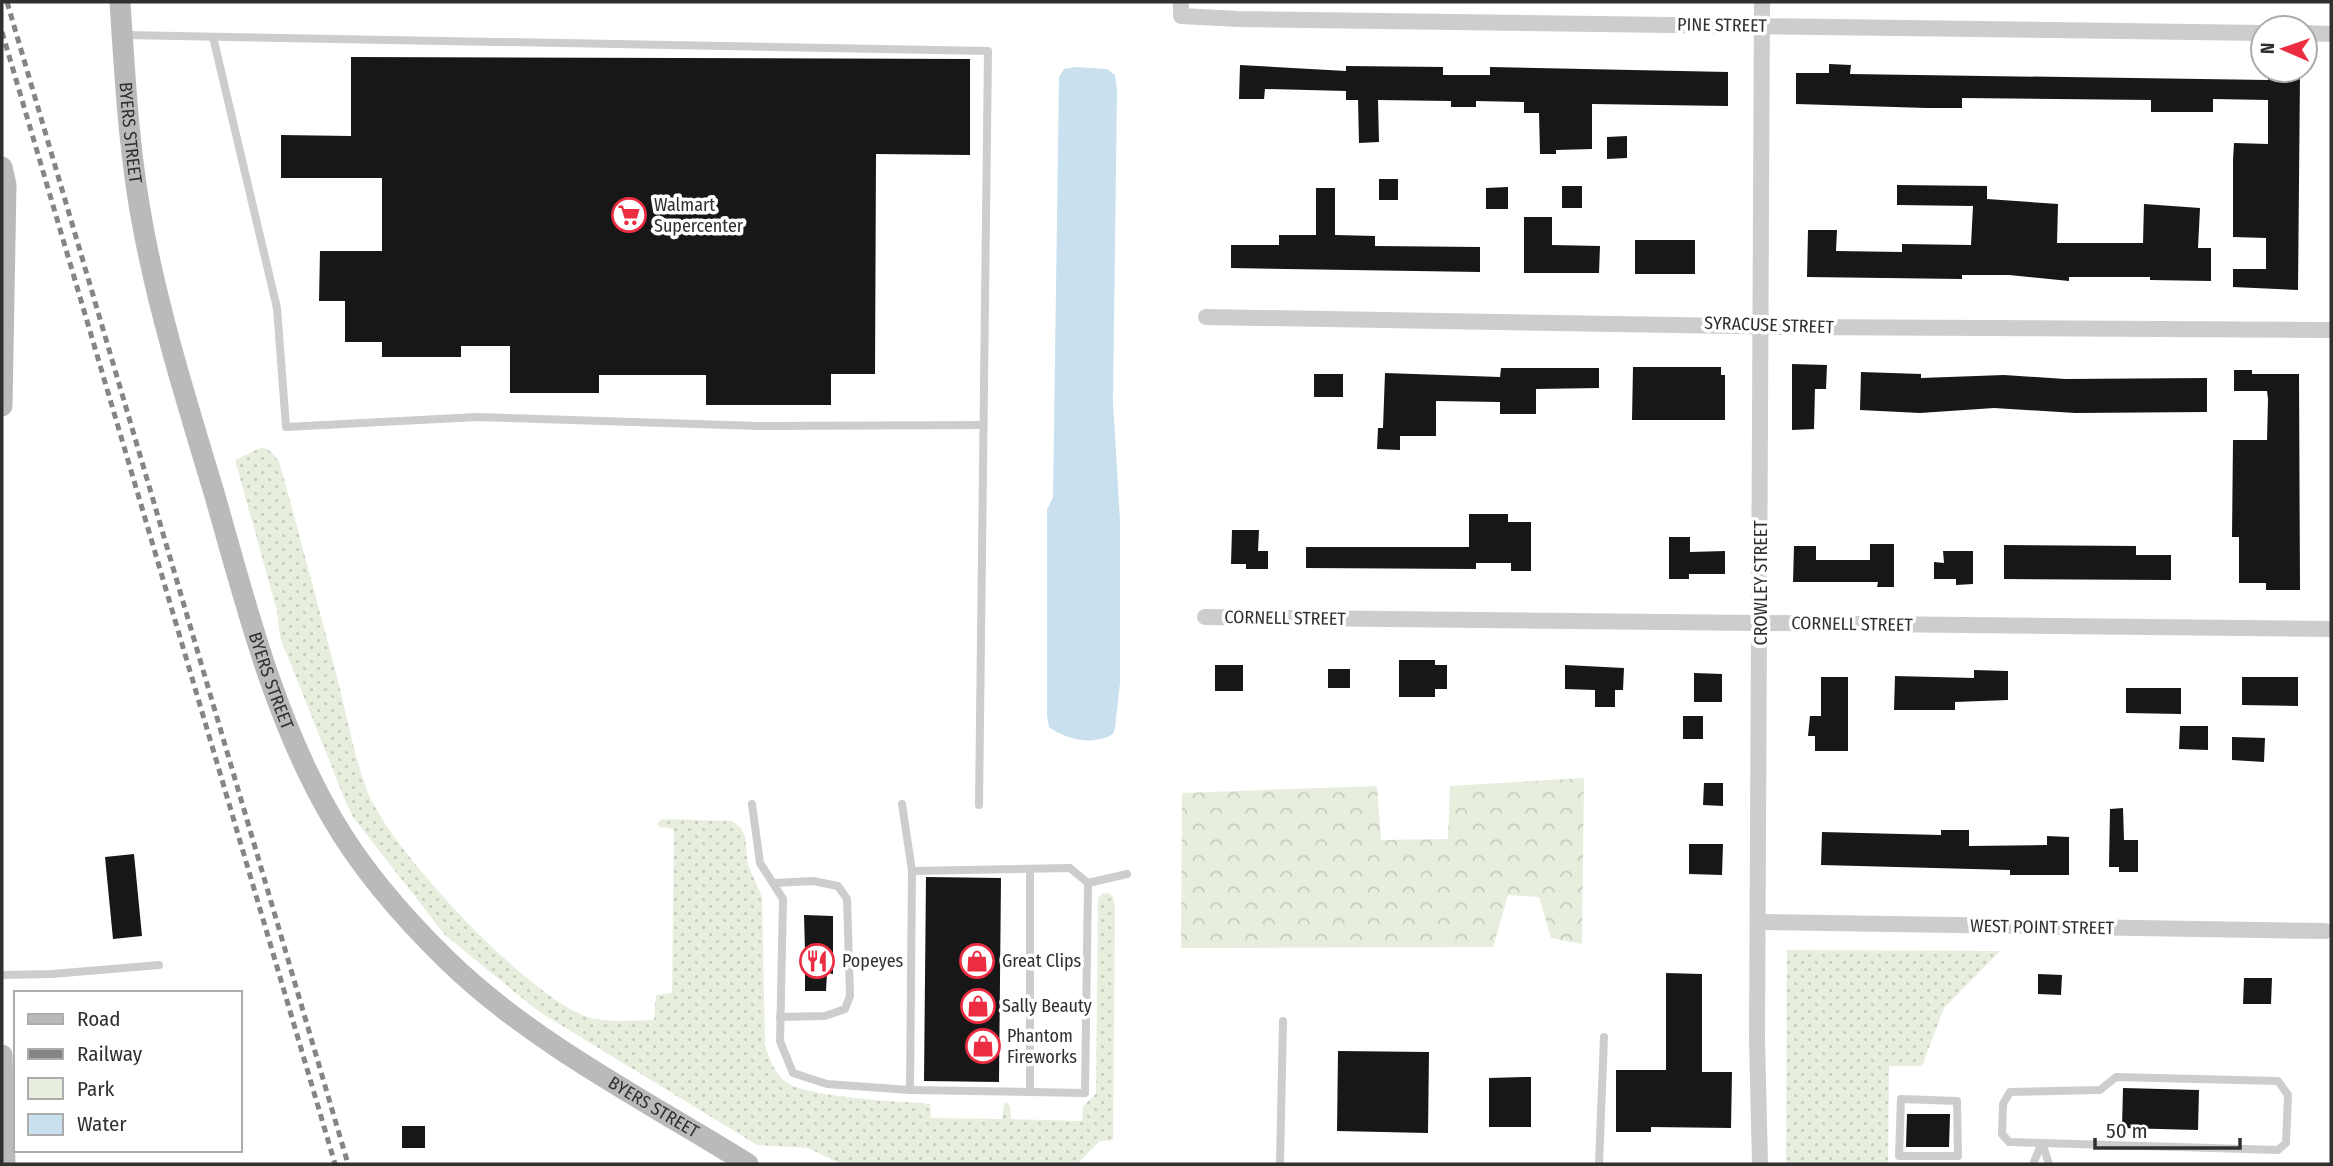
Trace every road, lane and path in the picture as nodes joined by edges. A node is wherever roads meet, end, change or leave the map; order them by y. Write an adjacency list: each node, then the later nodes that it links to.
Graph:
1 (120, 2): 6 (street, BYERS STREET)
2 (1762, 2): 4 (street, CROWLEY STREET)
3 (1181, 9): 4 (street, PINE STREET)
4 (1762, 25): 5 (street, PINE STREET); 10 (street, CROWLEY STREET)
5 (2249, 33)
6 (122, 35): 7 (lane); 38 (street, BYERS STREET)
7 (213, 37): 13 (lane); 13 (lane)
8 (2, 167): 12 (street)
9 (1206, 317): 10 (street, SYRACUSE STREET)
10 (1761, 325): 11 (street, SYRACUSE STREET); 15 (street, CROWLEY STREET)
11 (2331, 330)
12 (2, 406)
13 (983, 425): 19 (lane)
14 (1205, 617): 15 (street, CORNELL STREET)
15 (1761, 623): 16 (street, CORNELL STREET); 25 (street, CROWLEY STREET)
16 (2331, 629)
17 (752, 804): 23 (lane)
18 (902, 804): 21 (lane)
19 (979, 805)
20 (1030, 869): 21 (lane); 24 (lane); 34 (lane)
21 (912, 871): 33 (lane)
22 (1127, 874): 24 (lane)
23 (773, 883): 29 (lane); 29 (lane)
24 (1088, 883): 34 (lane)
25 (1759, 922): 26 (street, WEST POINT STREET); 41 (street, CROWLEY STREET)
26 (2325, 931)
27 (159, 965): 28 (lane)
28 (2, 975)
29 (780, 1017): 33 (lane)
30 (1283, 1021): 39 (lane)
31 (1604, 1037): 40 (lane)
32 (2, 1055): 37 (street)
33 (910, 1090): 34 (lane)
34 (1030, 1092)
35 (2042, 1143): 35 (lane); 42 (lane); 43 (lane)
36 (1921, 1160): 36 (lane)
37 (5, 1164)
38 (748, 1164)
39 (1280, 1164)
40 (1599, 1164)
41 (1760, 1164)
42 (2033, 1164)
43 (2049, 1164)

